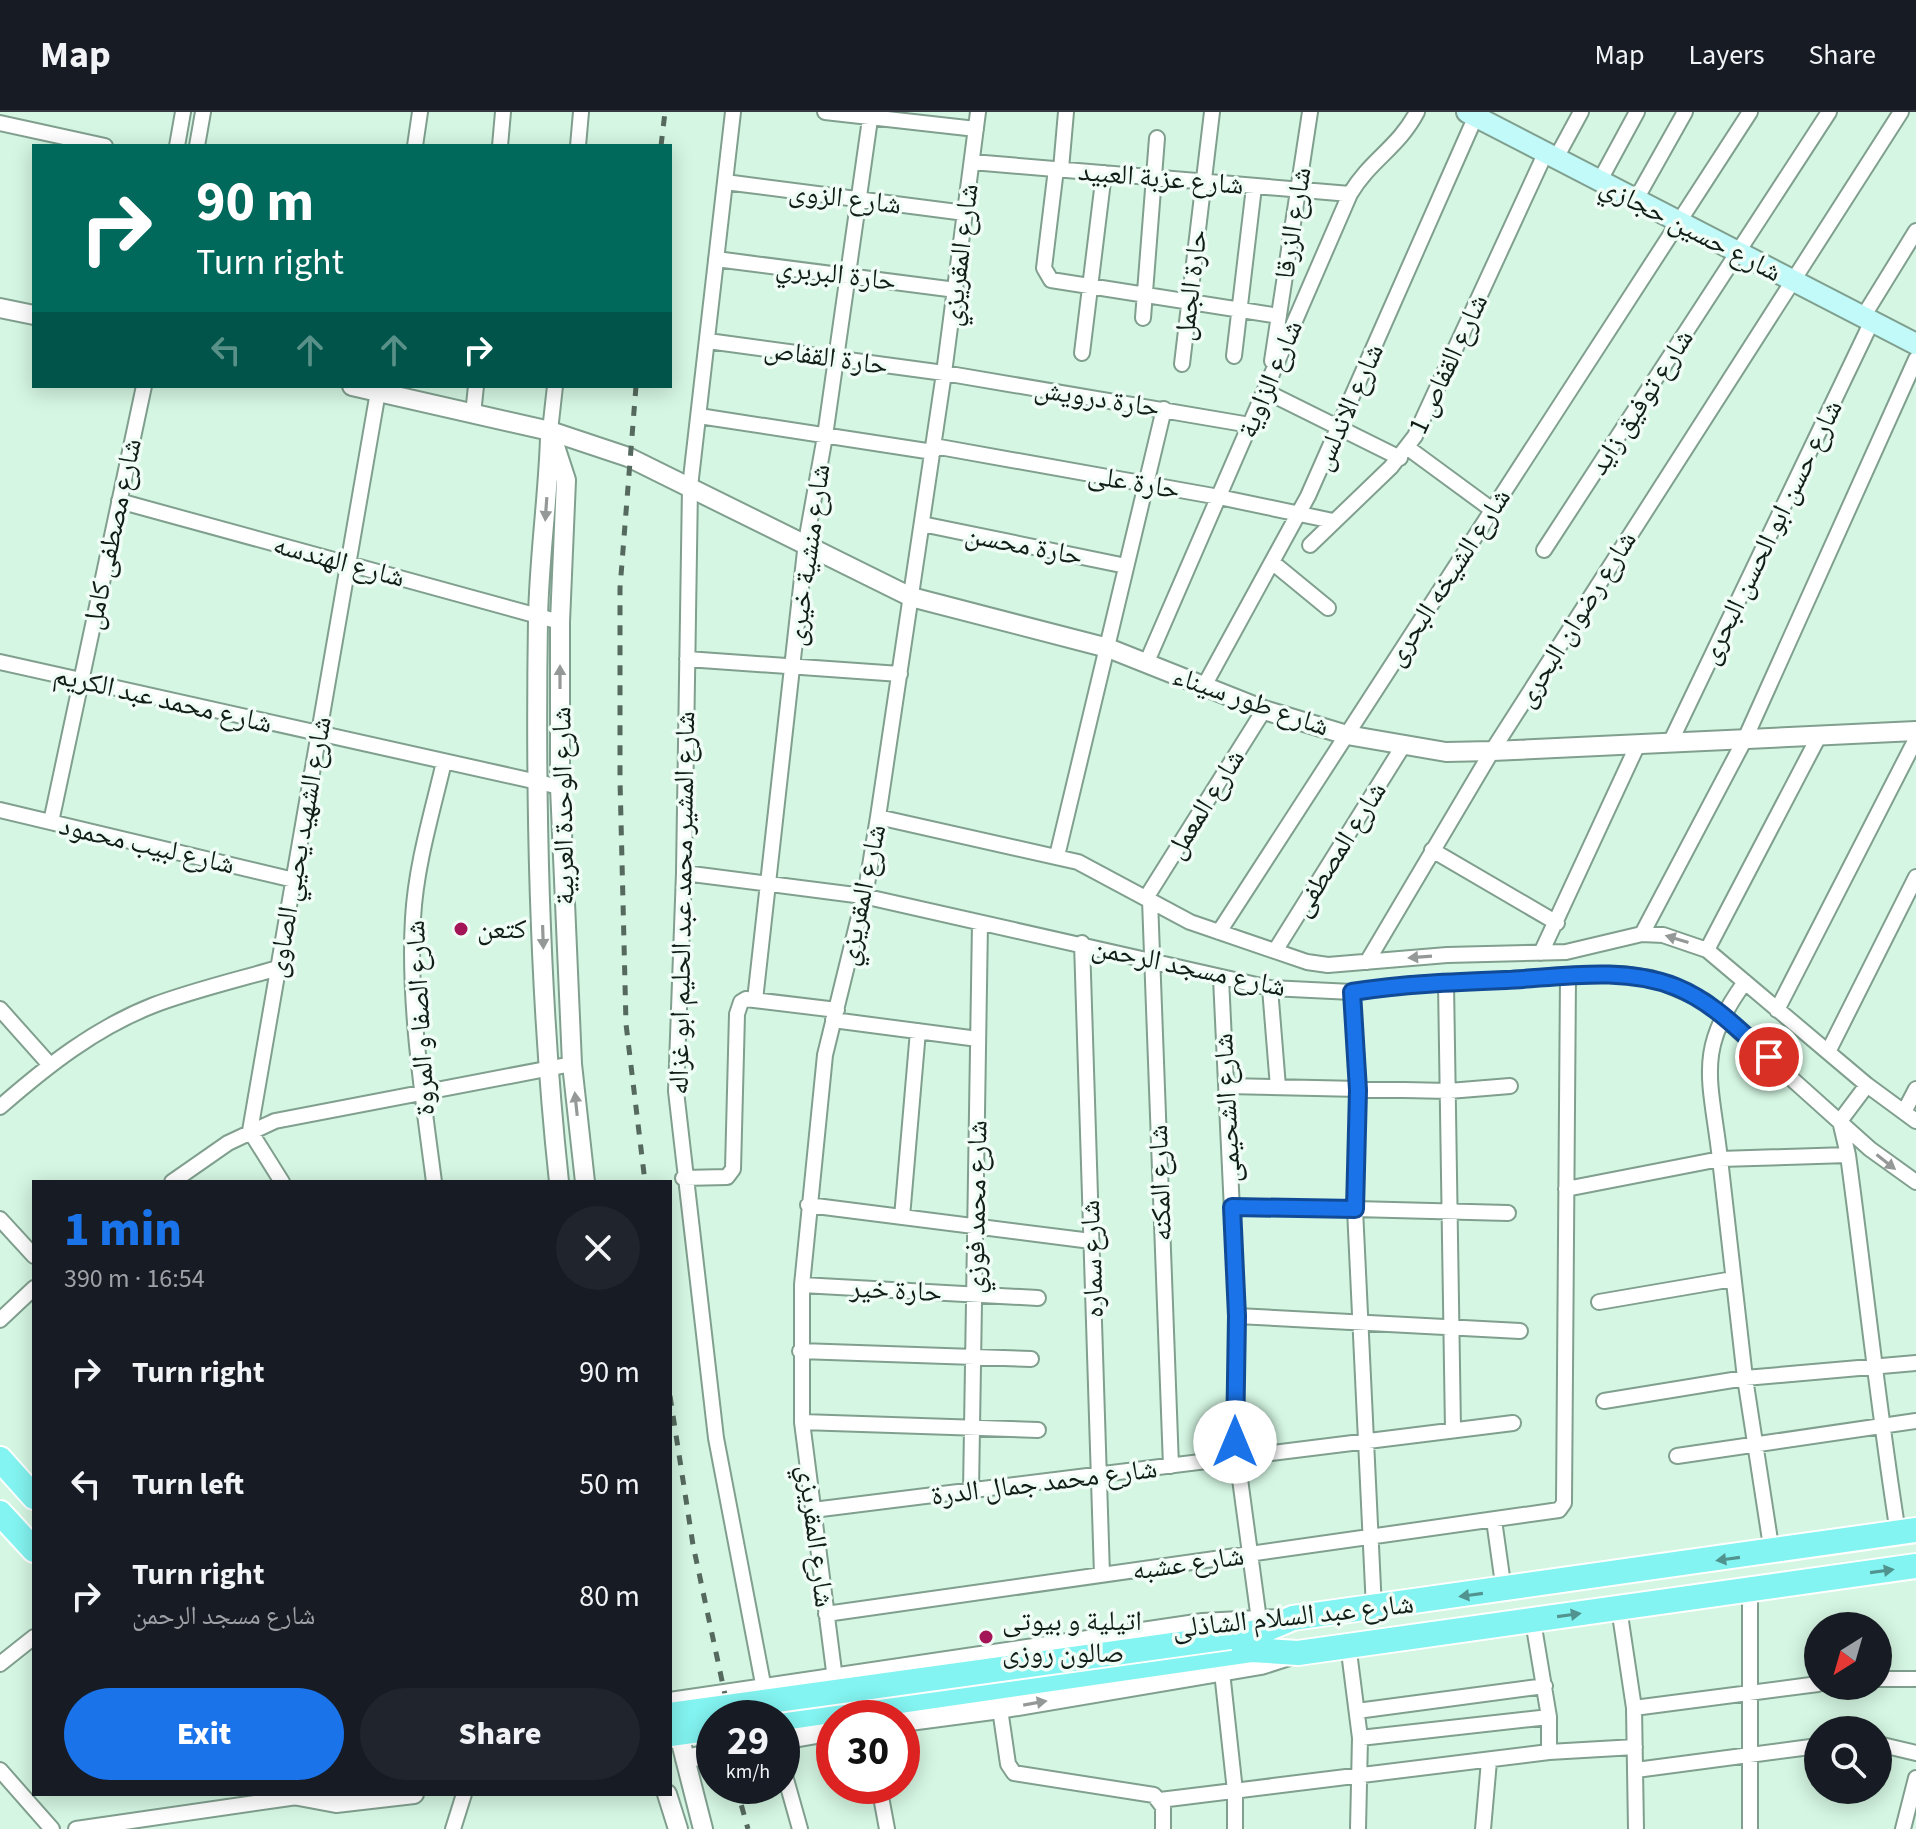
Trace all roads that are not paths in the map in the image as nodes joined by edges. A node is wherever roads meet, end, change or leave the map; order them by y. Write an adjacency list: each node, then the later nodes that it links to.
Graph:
1 (183, 112): 25 (street)
2 (203, 112): 26 (street)
3 (420, 112): 27 (street)
4 (503, 112): 28 (street)
5 (581, 112): 29 (street)
6 (733, 112): 35 (street, شارع المشير محمد عبد الحليم ابو غزاله)
7 (825, 112): 19 (street)
8 (978, 112): 22 (street, شارع المقريزي)
9 (1066, 112): 32 (street)
10 (1212, 112): 36 (street, حارة الجمل)
11 (1310, 112): 39 (street, شارع الزرقا)
12 (1417, 112): 40 (street, شارع الزاوية)
13 (1581, 112): 30 (street, شارع القفاص 1)
14 (1637, 112): 37 (street)
15 (1685, 112): 42 (street)
16 (1750, 112): 44 (street, شارع الشيخه البحرى)
17 (1829, 112): 46 (street, شارع توفيق زايد)
18 (1901, 112): 49 (street, شارع رضوان البحرى)
19 (871, 114): 22 (street); 41 (street, شارع منشية خيرى)
20 (1471, 115): 30 (main road, شارع حسين حجازي); 77 (street, شارع الاندلس)
21 (0, 123): 24 (street)
22 (976, 129): 31 (street, شارع المقريزي)
23 (1157, 138): 34 (street)
24 (96, 144)
25 (177, 144)
26 (197, 144)
27 (415, 144)
28 (500, 144)
29 (578, 144)
30 (1550, 157): 37 (main road, شارع حسين حجازي); 81 (street, شارع القفاص 1)
31 (972, 162): 32 (street, شارع عزبة العبيد); 43 (street, شارع المقريزي)
32 (1058, 169): 33 (street, شارع عزبة العبيد); 50 (street)
33 (1104, 173): 34 (street, شارع عزبة العبيد); 50 (street)
34 (1154, 178): 36 (street, شارع عزبة العبيد); 52 (street)
35 (725, 182): 41 (street, شارع الزوى); 47 (street, شارع المشير محمد عبد الحليم ابو غزاله)
36 (1204, 182): 38 (street, شارع عزبة العبيد); 53 (street, حارة الجمل)
37 (1599, 182): 42 (main road, شارع حسين حجازي)
38 (1254, 187): 39 (street, شارع عزبة العبيد); 55 (street)
39 (1298, 190): 40 (street, شارع عزبة العبيد); 57 (street, شارع الزرقا)
40 (1350, 194): 68 (street, شارع الزاوية)
41 (859, 199): 43 (street, شارع الزوى); 48 (street, شارع منشية خيرى)
42 (1635, 201): 44 (main road, شارع حسين حجازي)
43 (965, 213): 51 (street, شارع المقريزي)
44 (1677, 222): 46 (main road, شارع حسين حجازي); 86 (street, شارع الشيخه البحرى)
45 (1916, 231): 59 (street, شارع حسن ابو الحسن البحرى)
46 (1737, 253): 49 (main road, شارع حسين حجازي); 92 (street, شارع توفيق زايد)
47 (716, 259): 48 (street, حارة البربري); 60 (street, شارع المشير محمد عبد الحليم ابو غزاله)
48 (847, 276): 51 (street, حارة البربري); 64 (street, شارع منشية خيرى)
49 (1791, 280): 59 (main road, شارع حسين حجازي); 118 (street, شارع رضوان البحرى)
50 (1090, 287): 52 (street); 62 (street)
51 (956, 290): 67 (street, شارع المقريزي)
52 (1144, 295): 53 (street); 58 (street)
53 (1189, 302): 55 (street); 66 (street, حارة الجمل)
54 (0, 308): 56 (street)
55 (1240, 310): 57 (street); 63 (street)
56 (32, 315)
57 (1279, 316): 68 (street, شارع الزرقا)
58 (1143, 318)
59 (1868, 319): 61 (main road, شارع حسين حجازي); 115 (street, شارع حسن ابو الحسن البحرى)
60 (708, 341): 64 (street, حارة القفاص); 75 (street, شارع المشير محمد عبد الحليم ابو غزاله)
61 (1916, 344)
62 (1082, 353)
63 (1234, 356)
64 (836, 358): 67 (street, حارة القفاص); 79 (street, شارع منشية خيرى)
65 (1916, 359): 113 (street)
66 (1182, 364)
67 (944, 373): 73 (street, حارة درويش); 80 (street, شارع المقريزي)
68 (1267, 386): 76 (street, شارع الزاوية); 77 (street)
69 (144, 388): 85 (street, شارع مصطفى كامل)
70 (476, 388): 74 (street)
71 (555, 388): 78 (street, شارع الوحدة العربية)
72 (379, 389): 74 (street, شارع طور سيناء); 94 (street, شارع الشهيد يحيي الصاوى)
73 (1164, 409): 76 (street, حارة درويش); 82 (street)
74 (473, 414): 78 (street, شارع طور سيناء)
75 (699, 416): 79 (street, حارة على); 83 (street, شارع المشير محمد عبد الحليم ابو غزاله)
76 (1250, 425): 84 (street, شارع الزاوية)
77 (1339, 428): 81 (street); 87 (street, شارع الاندلس)
78 (550, 431): 83 (street, شارع طور سيناء); 98 (street, شارع الوحدة العربية, one-way to 98); 99 (street, شارع الوحدة العربية)
79 (825, 436): 80 (street, حارة على); 90 (street, شارع منشية خيرى)
80 (933, 449): 82 (street, حارة على); 89 (street, شارع المقريزي)
81 (1404, 453): 86 (street); 88 (street, شارع القفاص 1)
82 (1146, 484): 84 (street, حارة على); 95 (street)
83 (690, 487): 90 (street, شارع طور سيناء); 101 (street, شارع المشير محمد عبد الحليم ابو غزاله)
84 (1219, 497): 87 (street, حارة على); 103 (street, شارع الزاوية)
85 (119, 501): 94 (street, شارع الهندسه); 106 (street, شارع مصطفى كامل)
86 (1491, 509): 111 (street, شارع الشيخه البحرى)
87 (1299, 513): 88 (street, حارة على); 93 (street, شارع الاندلس)
88 (1333, 521): 91 (street, شارع القفاص 1)
89 (922, 524): 95 (street, حارة محسن); 96 (street, شارع المقريزي)
90 (806, 542): 96 (street, شارع طور سيناء); 104 (street, شارع منشية خيرى)
91 (1310, 545)
92 (1544, 550)
93 (1272, 562): 97 (street); 107 (street, شارع الاندلس)
94 (349, 564): 98 (street, شارع الهندسه); 110 (street, شارع الشهيد يحيي الصاوى)
95 (1126, 566): 100 (street)
96 (911, 597): 100 (street, شارع طور سيناء); 105 (street, شارع المقريزي)
97 (1328, 608)
98 (538, 616): 99 (street, شارع الهندسه); 120 (street, شارع الوحدة العربية)
99 (560, 622): 121 (street, شارع الوحدة العربية, one-way to 99)
100 (1108, 648): 103 (street, شارع طور سيناء); 126 (street)
101 (687, 659): 104 (street); 127 (street, شارع المشير محمد عبد الحليم ابو غزاله)
102 (0, 662): 106 (street, شارع محمد عبد الكريم)
103 (1146, 664): 107 (street, شارع طور سيناء)
104 (792, 667): 105 (street); 130 (street, شارع منشية خيرى)
105 (900, 674): 123 (street, شارع المقريزي)
106 (81, 680): 110 (street, شارع محمد عبد الكريم); 124 (street, شارع مصطفى كامل)
107 (1203, 688): 108 (street, شارع طور سيناء)
108 (1264, 710): 111 (street, شارع طور سيناء); 132 (street, شارع المعمل)
109 (1916, 731): 112 (street, شارع طور سيناء)
110 (319, 734): 119 (street, شارع محمد عبد الكريم); 129 (street, شارع الشهيد يحيي الصاوى)
111 (1347, 735): 117 (street, شارع طور سيناء); 136 (street, شارع الشيخه البحرى)
112 (1819, 736): 113 (street, شارع طور سيناء); 139 (street)
113 (1745, 739): 115 (street, شارع طور سيناء); 137 (street)
114 (1916, 739): 153 (street)
115 (1670, 743): 116 (street, شارع طور سيناء)
116 (1638, 744): 118 (street, شارع طور سيناء); 135 (street)
117 (1403, 746): 118 (street, شارع طور سيناء); 140 (street, شارع المصطفى)
118 (1492, 751): 125 (street, شارع رضوان البحرى)
119 (444, 762): 120 (street, شارع محمد عبد الكريم); 169 (street, شارع الصفا و المروة)
120 (538, 782): 121 (street, شارع محمد عبد الكريم); 161 (street, شارع الوحدة العربية, one-way to 161)
121 (560, 787): 159 (street, شارع الوحدة العربية)
122 (0, 810): 124 (street, شارع لبيب محمود)
123 (878, 817): 126 (street, شارع مسجد الرحمن); 131 (street, شارع المقريزي)
124 (51, 822): 129 (street, شارع لبيب محمود)
125 (1432, 850): 135 (street); 143 (street, شارع رضوان البحرى)
126 (1057, 856): 132 (street, شارع مسجد الرحمن)
127 (684, 873): 130 (street, شارع مسجد الرحمن); 176 (street, شارع المشير محمد عبد الحليم ابو غزاله)
128 (1916, 877): 133 (street)
129 (294, 880): 144 (street, شارع الشهيد يحيي الصاوى)
130 (768, 882): 131 (street, شارع مسجد الرحمن); 151 (street, شارع منشية خيرى)
131 (863, 896): 134 (street, شارع مسجد الرحمن); 155 (street, شارع المقريزي)
132 (1148, 899): 136 (street, شارع مسجد الرحمن); 142 (street, شارع المكنه)
133 (1910, 905): 158 (street)
134 (980, 923): 138 (street, شارع مسجد الرحمن); 157 (street, شارع محمد فوزي)
135 (1557, 923): 141 (street)
136 (1219, 932): 140 (street, شارع مسجد الرحمن)
137 (1642, 934): 139 (street, شارع مسجد الرحمن, one-way to 137); 141 (street, شارع مسجد الرحمن)
138 (1082, 943): 142 (street, شارع مسجد الرحمن); 192 (street, شارع سماره)
139 (1707, 950): 147 (street, شارع مسجد الرحمن)
140 (1275, 951): 143 (street, شارع مسجد الرحمن)
141 (1541, 953): 143 (street, شارع مسجد الرحمن, one-way to 143)
142 (1151, 959): 146 (street, شارع مسجد الرحمن); 224 (street, شارع المكنه)
143 (1367, 962)
144 (278, 968): 160 (street); 173 (street, شارع الشهيد يحيي الصاوى)
145 (1568, 976): 148 (street, شارع مسجد الرحمن); 154 (street, شارع مسجد الرحمن); 183 (street)
146 (1221, 978): 149 (street, شارع مسجد الرحمن); 163 (street, شارع الشحيمى)
147 (1745, 982): 153 (street, شارع مسجد الرحمن); 154 (street)
148 (1446, 983): 150 (street, شارع مسجد الرحمن); 168 (street)
149 (1270, 988): 150 (street, شارع مسجد الرحمن); 165 (street)
150 (1352, 992): 167 (street)
151 (755, 1000): 155 (street); 176 (street)
152 (0, 1009): 160 (street)
153 (1777, 1010): 158 (street, شارع مسجد الرحمن)
154 (1722, 1014): 172 (street, شارع مسجد الرحمن); 175 (street)
155 (835, 1015): 156 (street); 184 (street, شارع المقريزي)
156 (918, 1031): 157 (street); 189 (street)
157 (978, 1039): 191 (street, شارع محمد فوزي)
158 (1828, 1052): 162 (street, شارع مسجد الرحمن)
159 (572, 1064): 161 (street); 181 (street, شارع الوحدة العربية, one-way to 159)
160 (50, 1065): 170 (street)
161 (547, 1069): 169 (street); 180 (street, شارع الوحدة العربية)
162 (1867, 1085): 171 (street, شارع مسجد الرحمن); 172 (street)
163 (1227, 1086): 165 (street); 185 (street, شارع الشحيمى)
164 (1510, 1086): 168 (street)
165 (1278, 1087): 167 (street)
166 (1916, 1089): 171 (street)
167 (1358, 1090): 168 (street); 186 (street)
168 (1449, 1091): 187 (street)
169 (422, 1092): 173 (street); 179 (street, شارع الصفا و المروة)
170 (0, 1107)
171 (1911, 1116)
172 (1840, 1121): 174 (street); 182 (street, شارع مسجد الرحمن, one-way to 182)
173 (250, 1131): 177 (street); 178 (street)
174 (1848, 1155): 175 (street); 209 (street)
175 (1720, 1159): 183 (street); 194 (street)
176 (683, 1178): 257 (street, شارع المشير محمد عبد الحليم ابو غزاله)
177 (175, 1180)
178 (281, 1180)
179 (434, 1180)
180 (559, 1180)
181 (585, 1180)
182 (1916, 1182)
183 (1566, 1189): 230 (street, شارع عشبه)
184 (808, 1205): 189 (street); 195 (street, شارع المقريزي)
185 (1232, 1207): 186 (street); 200 (street, شارع الشحيمى)
186 (1355, 1209): 187 (street); 202 (street)
187 (1451, 1213): 188 (street); 203 (street)
188 (1508, 1213)
189 (902, 1217): 191 (street)
190 (0, 1219): 193 (street)
191 (975, 1226): 192 (street); 197 (street, شارع محمد فوزي)
192 (1091, 1241): 225 (street, شارع سماره)
193 (32, 1254)
194 (1733, 1279): 199 (street); 210 (street)
195 (802, 1285): 197 (street, حارة خير); 205 (street, شارع المقريزي)
196 (32, 1290): 201 (street)
197 (974, 1295): 198 (street, حارة خير); 207 (street, شارع محمد فوزي)
198 (1038, 1298)
199 (1599, 1302)
200 (1237, 1316): 202 (street); 222 (street, شارع الشحيمى)
201 (0, 1320)
202 (1360, 1323): 203 (street); 219 (street)
203 (1452, 1327): 204 (street); 218 (street)
204 (1520, 1331)
205 (800, 1351): 207 (street); 213 (street, شارع المقريزي)
206 (1031, 1359): 207 (street)
207 (973, 1360): 216 (street, شارع محمد فوزي)
208 (1916, 1363): 209 (street)
209 (1876, 1367): 210 (street); 215 (street)
210 (1745, 1378): 211 (street); 220 (street)
211 (1604, 1401)
212 (1916, 1421): 215 (street)
213 (802, 1422): 216 (street); 228 (street, شارع المقريزي)
214 (1513, 1423): 218 (street, شارع محمد جمال الدرة)
215 (1881, 1426): 220 (street); 231 (street)
216 (972, 1429): 217 (street); 226 (street, شارع محمد فوزي)
217 (1038, 1430)
218 (1453, 1430): 219 (street, شارع محمد جمال الدرة)
219 (1365, 1441): 222 (street, شارع محمد جمال الدرة); 232 (street)
220 (1756, 1443): 221 (street); 235 (street)
221 (1677, 1456)
222 (1236, 1458): 224 (street, شارع محمد جمال الدرة); 236 (street, شارع الشحيمى)
223 (0, 1459): 227 (main road)
224 (1171, 1466): 225 (street, شارع محمد جمال الدرة)
225 (1099, 1476): 226 (street, شارع محمد جمال الدرة); 238 (street, شارع سماره)
226 (971, 1491): 228 (street, شارع محمد جمال الدرة)
227 (32, 1495)
228 (813, 1510): 244 (street, شارع المقريزي)
229 (0, 1513): 234 (main road)
230 (1494, 1520): 232 (street, شارع عشبه); 241 (street)
231 (1907, 1532): 233 (main road, شارع عبد السلام الشاذلى)
232 (1369, 1538): 236 (street, شارع عشبه); 243 (street)
233 (1839, 1542): 235 (main road, شارع عبد السلام الشاذلى); 239 (main road)
234 (32, 1548)
235 (1772, 1553): 241 (main road, شارع عبد السلام الشاذلى, one-way to 241)
236 (1249, 1554): 238 (street, شارع عشبه); 246 (street, شارع الشحيمى)
237 (1916, 1566): 239 (main road, شارع عبد السلام الشاذلى, one-way to 237)
238 (1102, 1575): 244 (street, شارع عشبه)
239 (1845, 1576): 240 (main road, شارع عبد السلام الشاذلى)
240 (1750, 1590): 242 (main road, شارع عبد السلام الشاذلى); 258 (street)
241 (1504, 1591): 243 (main road, شارع عبد السلام الشاذلى, one-way to 243)
242 (1619, 1608): 247 (main road, شارع عبد السلام الشاذلى, one-way to 242); 260 (street)
243 (1374, 1609): 245 (main road, شارع عبد السلام الشاذلى)
244 (826, 1614): 252 (street, شارع المقريزي)
245 (1293, 1618): 246 (street, شارع عبد السلام الشاذلى); 250 (main road)
246 (1259, 1620): 252 (street, شارع عبد السلام الشاذلى)
247 (1533, 1621): 249 (main road, شارع عبد السلام الشاذلى); 256 (street)
248 (32, 1639): 251 (street)
249 (1348, 1644): 250 (main road, شارع عبد السلام الشاذلى); 263 (street)
250 (1229, 1654): 262 (street, شارع عبد السلام الشاذلى, one-way to 250); 264 (main road, bridge); 265 (main road); 284 (street)
251 (0, 1664)
252 (835, 1679): 257 (street, شارع عبد السلام الشاذلى)
253 (1892, 1679): 254 (street)
254 (1916, 1679)
255 (1804, 1685): 258 (street)
256 (1545, 1686): 263 (street); 266 (street)
257 (764, 1689): 259 (street, شارع عبد السلام الشاذلى)
258 (1751, 1691): 260 (street); 277 (street)
259 (672, 1701)
260 (1634, 1708): 271 (street)
261 (672, 1709): 278 (street)
262 (1000, 1709): 267 (street, شارع عبد السلام الشاذلى); 289 (street)
263 (1357, 1711): 270 (street)
264 (672, 1715)
265 (800, 1715)
266 (1549, 1717): 270 (street); 274 (street)
267 (920, 1720)
268 (696, 1730): 269 (main road, bridge)
269 (672, 1734)
270 (1360, 1738): 282 (street)
271 (1635, 1747): 274 (street); 281 (street)
272 (1892, 1747): 275 (street)
273 (1804, 1748): 277 (street)
274 (1549, 1752): 279 (street)
275 (1916, 1753)
276 (696, 1757): 278 (street)
277 (1751, 1757): 281 (street); 306 (street)
278 (685, 1759): 298 (street)
279 (1489, 1761): 282 (street); 304 (street)
280 (0, 1770): 293 (street)
281 (1636, 1770): 305 (street)
282 (1360, 1775): 284 (street); 303 (street)
283 (1916, 1778): 307 (street)
284 (1235, 1791): 289 (street); 302 (street)
285 (293, 1796): 286 (street); 292 (street)
286 (397, 1796)
287 (463, 1796): 296 (street)
288 (668, 1796): 297 (street)
289 (1160, 1800): 301 (street)
290 (793, 1804): 299 (street)
291 (882, 1804): 300 (street)
292 (191, 1812): 294 (street); 295 (street)
293 (52, 1829)
294 (76, 1829)
295 (194, 1829)
296 (453, 1829)
297 (678, 1829)
298 (703, 1829)
299 (800, 1829)
300 (887, 1829)
301 (1163, 1829)
302 (1235, 1829)
303 (1358, 1829)
304 (1483, 1829)
305 (1636, 1829)
306 (1750, 1829)
307 (1903, 1829)

